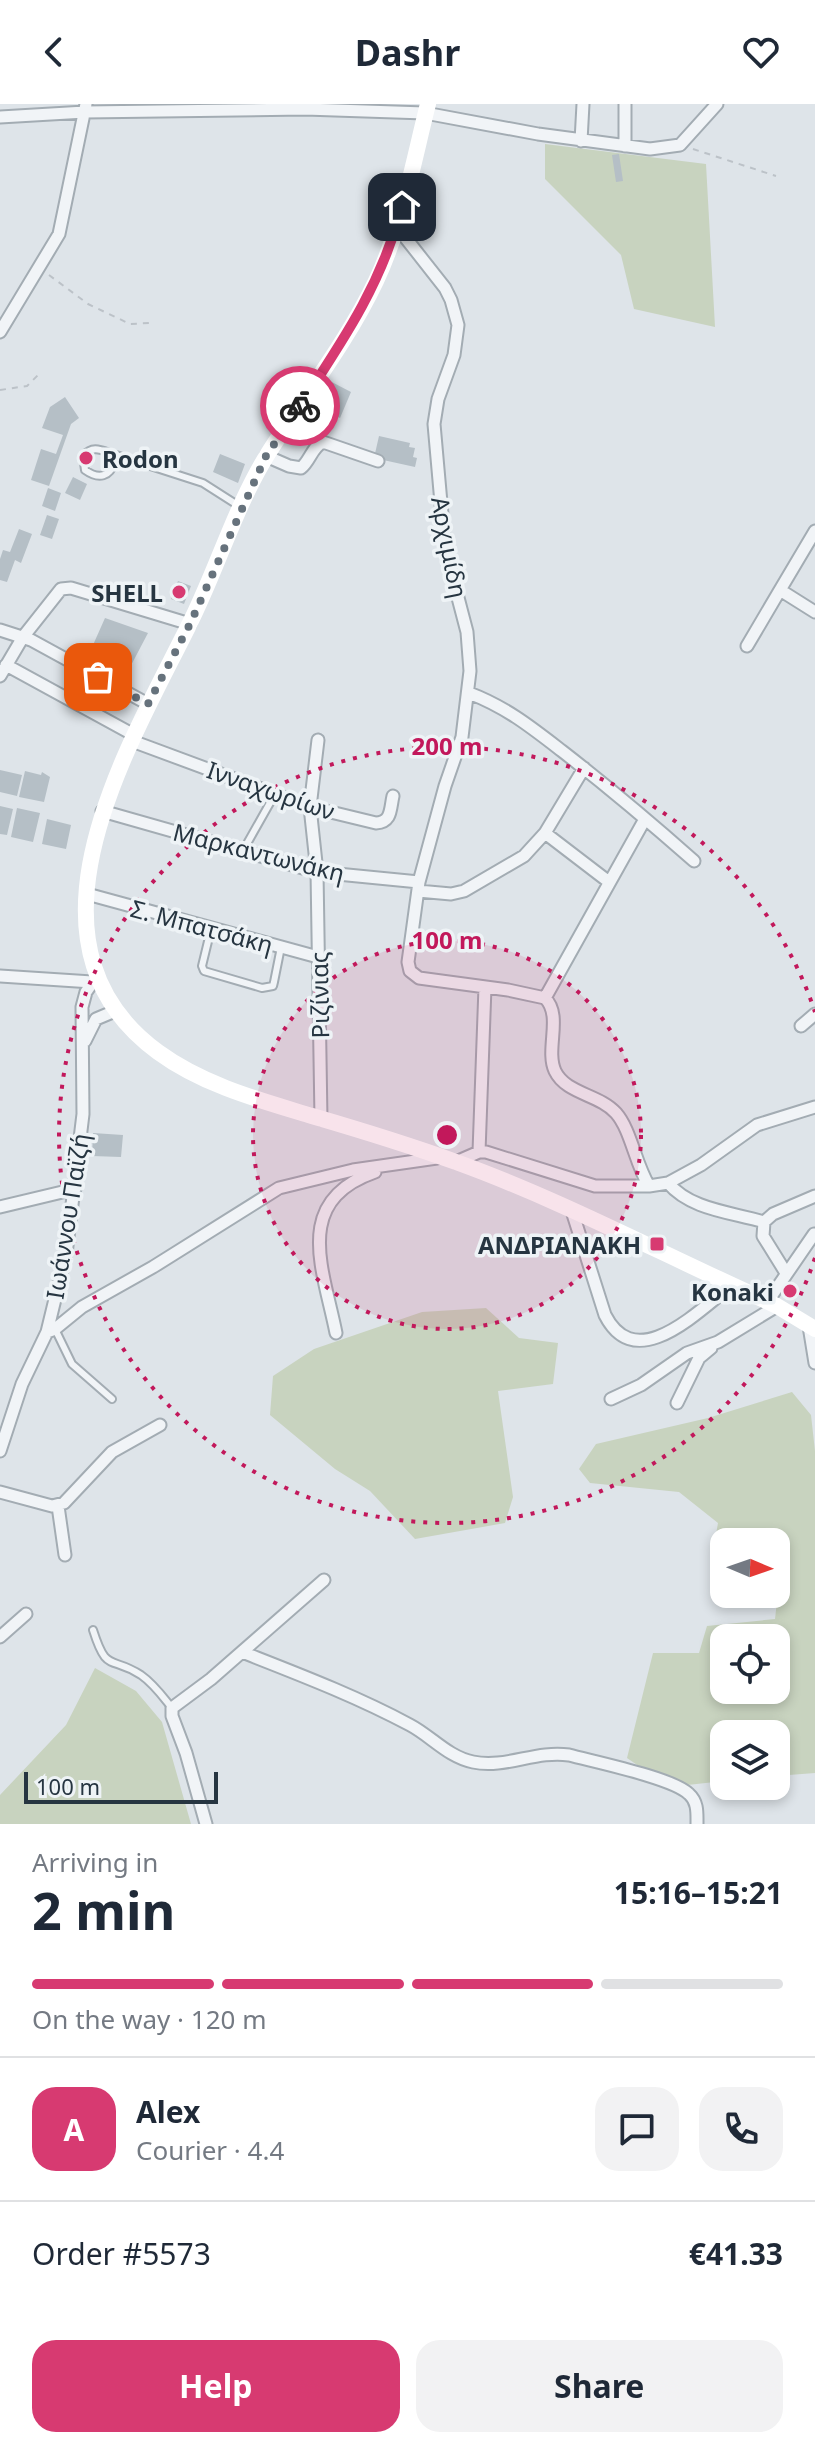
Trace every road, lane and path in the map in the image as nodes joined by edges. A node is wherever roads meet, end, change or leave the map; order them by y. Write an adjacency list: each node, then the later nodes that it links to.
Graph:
1 (583, 104): 7 (street)
2 (625, 104): 9 (street)
3 (717, 104): 8 (street)
4 (86, 108): 5 (street); 6 (street); 12 (street)
5 (426, 109): 7 (street); 11 (main road)
6 (0, 117)
7 (581, 141): 9 (street)
8 (680, 145): 9 (street); 10 (path)
9 (625, 146)
10 (776, 176)
11 (397, 227): 18 (main road); 30 (street, Αρχιμίδη)
12 (41, 269): 13 (path); 14 (street)
13 (150, 323)
14 (0, 332)
15 (40, 373): 16 (path)
16 (0, 390)
17 (110, 453): 17 (lane); 20 (lane)
18 (266, 456): 19 (street); 20 (main road)
19 (378, 461)
20 (242, 508): 24 (main road)
21 (815, 531): 22 (street)
22 (780, 590): 23 (street); 27 (street)
23 (815, 612)
24 (190, 624): 26 (street); 31 (main road)
25 (0, 630): 26 (street)
26 (23, 637): 28 (street); 31 (street)
27 (747, 646)
28 (6, 665): 29 (street); 32 (street, Ινναχωρίων)
29 (0, 676)
30 (469, 693): 34 (street); 45 (street, Αρχιμίδη)
31 (148, 704): 32 (main road)
32 (133, 738): 35 (street, Ινναχωρίων); 38 (main road)
33 (318, 740): 37 (street, Ριζίνιας)
34 (584, 768): 39 (street); 40 (street, Μαρκαντωνάκη)
35 (275, 794): 37 (street, Ινναχωρίων); 41 (lane)
36 (393, 796): 37 (street, Ινναχωρίων)
37 (310, 807): 43 (street, Ριζίνιας)
38 (102, 811): 41 (street, Μαρκαντωνάκη); 46 (main road)
39 (645, 819): 42 (street); 44 (street)
40 (545, 833): 44 (street); 45 (street, Μαρκαντωνάκη)
41 (244, 849): 43 (street, Μαρκαντωνάκη)
42 (694, 861)
43 (317, 872): 45 (street, Μαρκαντωνάκη); 49 (street, Ριζίνιας)
44 (609, 882): 53 (street)
45 (419, 887): 52 (street, Αρχιμίδη)
46 (87, 894): 47 (street, Σ. Μπατσάκη); 51 (main road)
47 (211, 929): 48 (street, Σ. Μπατσάκη); 48 (lane)
48 (281, 947): 49 (street, Σ. Μπατσάκη)
49 (318, 957): 61 (street, Ριζίνιας)
50 (0, 976): 51 (street)
51 (95, 979): 54 (main road); 55 (street, Ιωάννου Παϊζή)
52 (485, 987): 53 (street); 62 (street)
53 (545, 998): 66 (street)
54 (115, 1011): 57 (street); 61 (main road)
55 (81, 1013): 57 (street); 59 (street, Ιωάννου Παϊζή)
56 (815, 1014): 58 (street)
57 (96, 1019): 59 (street)
58 (801, 1026)
59 (84, 1046): 67 (street, Ιωάννου Παϊζή)
60 (815, 1107): 65 (street)
61 (321, 1119): 63 (main road)
62 (479, 1152): 63 (street); 66 (street)
63 (448, 1159): 64 (street); 70 (main road)
64 (399, 1164): 77 (street); 78 (street)
65 (668, 1183): 66 (street); 71 (street)
66 (649, 1186)
67 (75, 1189): 69 (street); 77 (street, Ιωάννου Παϊζή)
68 (815, 1196): 71 (street)
69 (0, 1207)
70 (572, 1211): 74 (main road); 74 (street)
71 (764, 1222): 73 (street)
72 (814, 1234): 73 (street)
73 (786, 1273): 75 (street)
74 (732, 1285): 75 (main road)
75 (772, 1304): 76 (main road); 79 (street)
76 (812, 1328): 80 (street)
77 (51, 1330): 81 (lane); 85 (street, Ιωάννου Παϊζή)
78 (336, 1333)
79 (718, 1342): 82 (street); 83 (street)
80 (815, 1363)
81 (112, 1399)
82 (611, 1399)
83 (677, 1403)
84 (160, 1425): 87 (street)
85 (0, 1451)
86 (0, 1492): 87 (street)
87 (58, 1506): 88 (street)
88 (65, 1555)
89 (324, 1580): 93 (street)
90 (26, 1614): 92 (street)
91 (93, 1630): 94 (lane)
92 (0, 1637)
93 (242, 1652): 94 (street); 96 (street)
94 (172, 1708): 95 (street)
95 (206, 1824)
96 (697, 1824)

